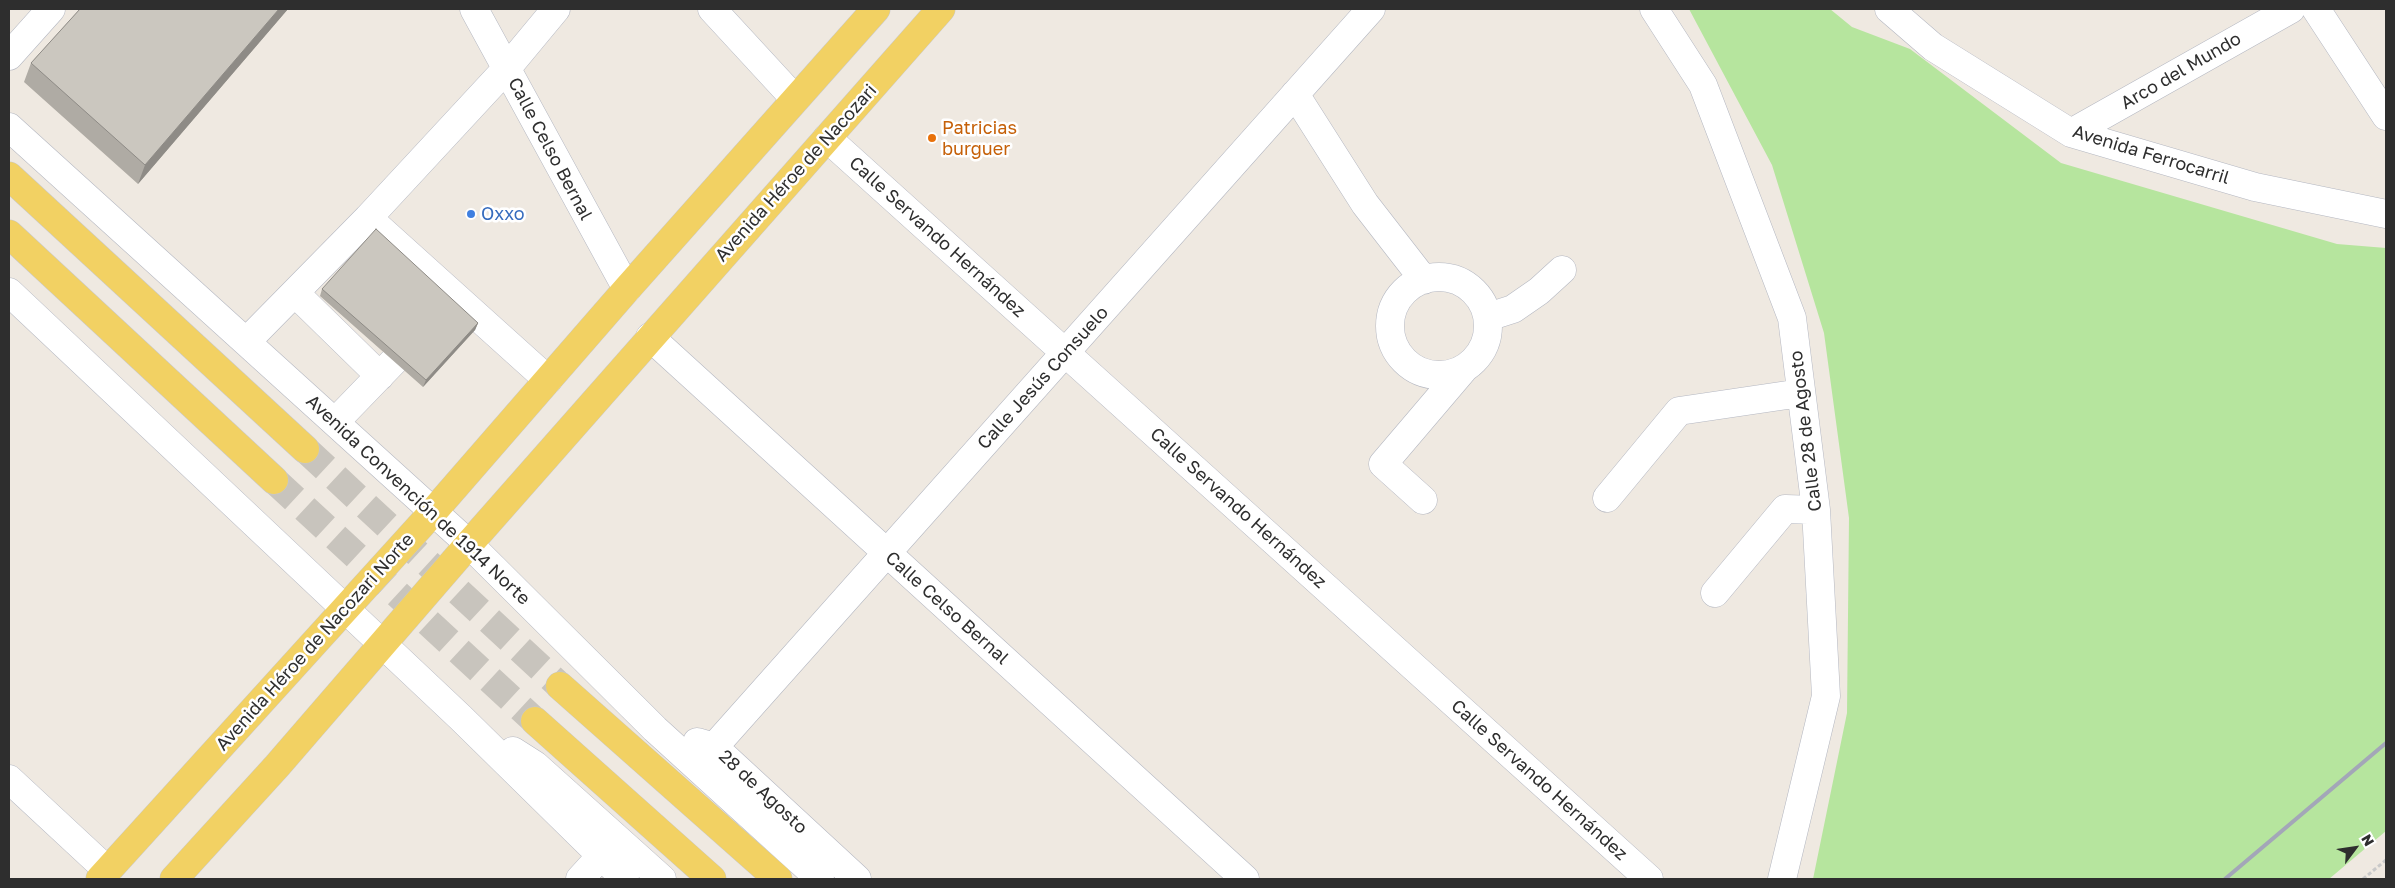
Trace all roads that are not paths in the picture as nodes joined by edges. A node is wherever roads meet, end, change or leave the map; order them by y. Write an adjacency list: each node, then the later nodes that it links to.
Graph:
1 (51, 9): 12 (street)
2 (474, 9): 13 (street, Calle Celso Bernal)
3 (556, 9): 13 (street)
4 (712, 9): 15 (street)
5 (876, 9): 15 (main road)
6 (941, 9): 19 (main road, Avenida Héroe de Nacozari)
7 (1371, 9): 14 (street, Calle Jesús Consuelo)
8 (1654, 9): 37 (street, Calle 28 de Agosto)
9 (1889, 9): 18 (street, Avenida Ferrocarril)
10 (2291, 9): 18 (street, Arco del Mundo)
11 (2316, 9): 16 (street)
12 (9, 56)
13 (507, 68): 22 (street); 26 (street, Calle Celso Bernal)
14 (1295, 94): 25 (street); 33 (street, Calle Jesús Consuelo)
15 (795, 99): 26 (main road)
16 (2386, 116)
17 (9, 127): 32 (street, Avenida Convención de 1914 Norte)
18 (2071, 133): 21 (street, Avenida Ferrocarril)
19 (827, 138): 31 (main road, Avenida Héroe de Nacozari); 33 (street, Calle Servando Hernández)
20 (9, 176): 39 (main road)
21 (2386, 214)
22 (368, 218): 28 (street); 29 (street)
23 (9, 234): 40 (main road)
24 (1562, 270): 30 (street)
25 (1424, 280): 30 (street); 34 (street)
26 (626, 289): 36 (main road, Avenida Héroe de Nacozari Norte)
27 (9, 292): 48 (street)
28 (295, 293): 32 (street); 35 (street)
29 (441, 306): 35 (street); 36 (street)
30 (1488, 317): 34 (street)
31 (650, 338): 45 (main road); 46 (street, Calle Celso Bernal)
32 (247, 341): 38 (street, Avenida Convención de 1914 Norte)
33 (1065, 352): 46 (street, Calle Jesús Consuelo); 67 (street, Calle Servando Hernández)
34 (1463, 370): 42 (street)
35 (380, 376): 38 (street)
36 (548, 380): 44 (main road, Avenida Héroe de Nacozari Norte)
37 (1801, 393): 41 (street); 43 (street, Calle 28 de Agosto)
38 (335, 422): 44 (street, Avenida Convención de 1914 Norte)
39 (305, 449)
40 (274, 480)
41 (1607, 498)
42 (1423, 500)
43 (1816, 510): 47 (street); 68 (street, Calle 28 de Agosto)
44 (433, 512): 45 (street, Avenida Convención de 1914 Norte); 48 (main road, Avenida Héroe de Nacozari Norte)
45 (469, 544): 49 (main road); 53 (street, Avenida Convención de 1914 Norte)
46 (887, 553): 54 (street, Calle Jesús Consuelo); 66 (street, Calle Celso Bernal)
47 (1715, 593)
48 (346, 609): 49 (street); 57 (main road, Avenida Héroe de Nacozari Norte)
49 (382, 643): 51 (street); 58 (main road)
50 (560, 686): 63 (main road)
51 (461, 718): 56 (street); 61 (street)
52 (535, 721): 62 (main road)
53 (655, 730): 54 (street, 28 de Agosto); 64 (street, Avenida Convención de 1914 Norte)
54 (714, 747): 65 (street, 28 de Agosto)
55 (9, 779): 57 (street)
56 (601, 856): 59 (street); 60 (street)
57 (104, 875)
58 (174, 879)
59 (580, 879)
60 (625, 879)
61 (662, 879)
62 (712, 879)
63 (778, 879)
64 (820, 879)
65 (857, 879)
66 (1245, 879)
67 (1649, 879)
68 (1782, 879)

